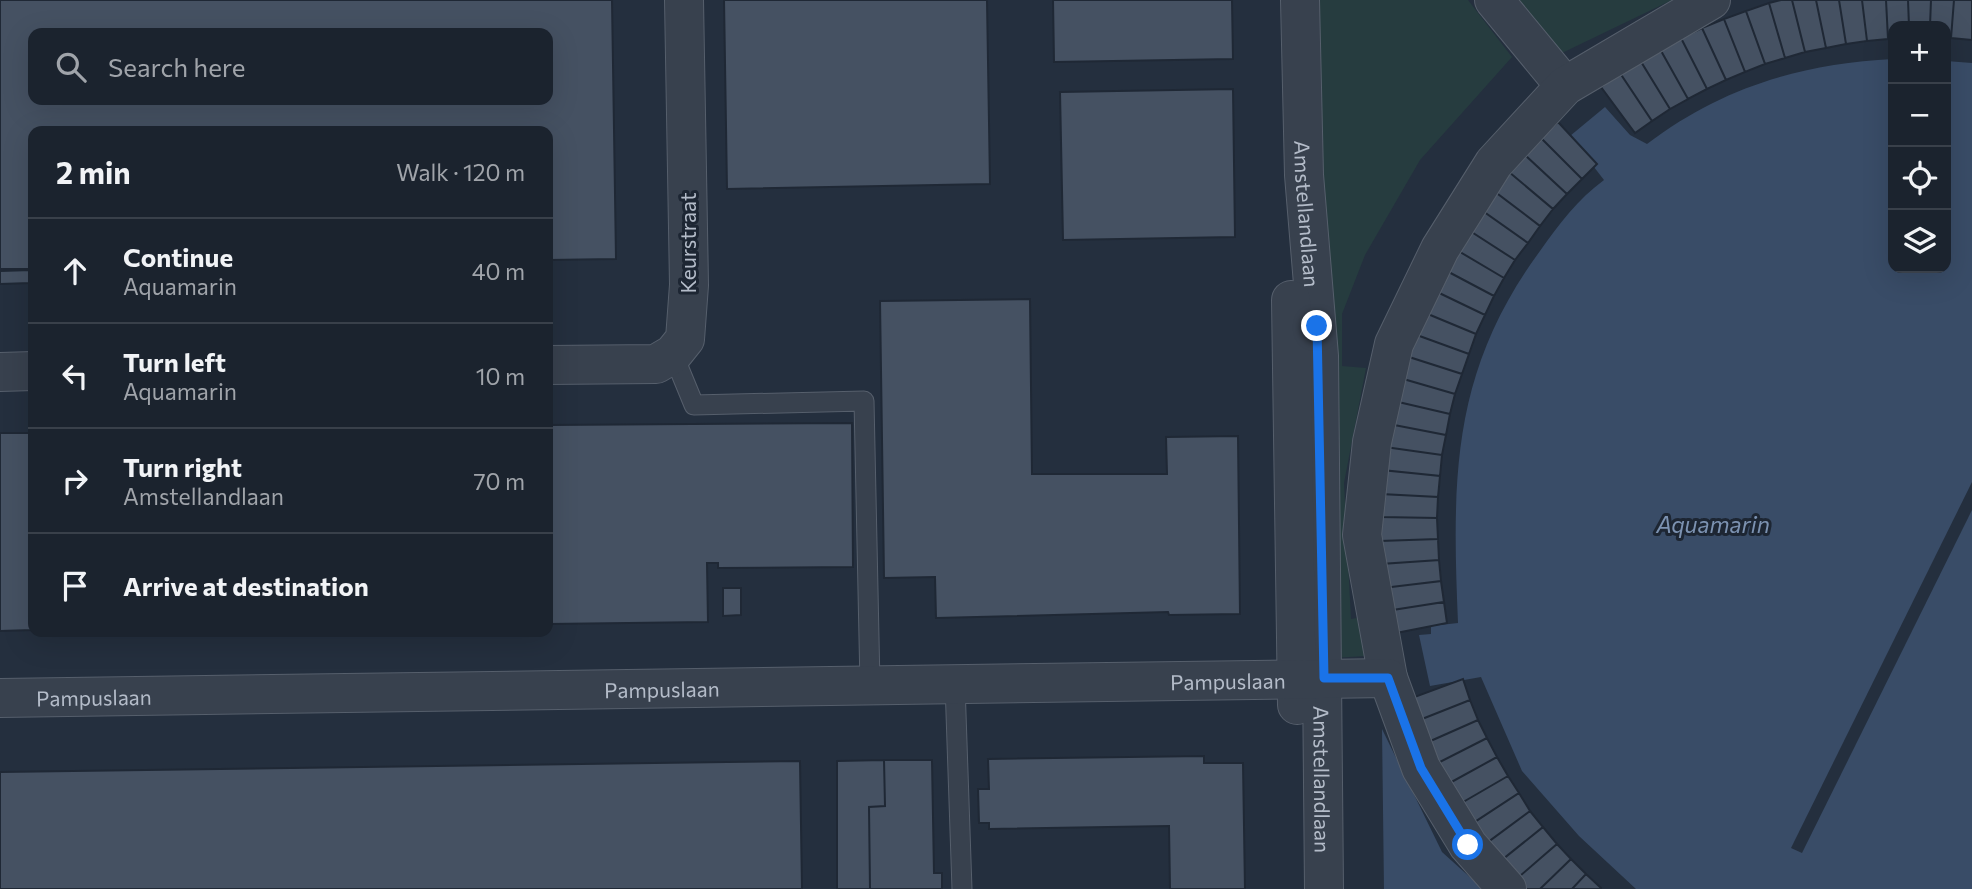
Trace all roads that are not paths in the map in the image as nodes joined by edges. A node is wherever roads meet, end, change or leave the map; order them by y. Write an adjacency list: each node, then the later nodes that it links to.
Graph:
1 (684, 0): 7 (street, Keurstraat)
2 (1286, 0): 12 (street, Amstellandlaan)
3 (1300, 0): 12 (street, Amstellandlaan)
4 (1494, 0): 6 (street)
5 (1711, 0): 6 (street)
6 (1565, 86): 11 (street)
7 (673, 354): 8 (street); 14 (lane)
8 (553, 365)
9 (28, 371): 10 (street)
10 (0, 372)
11 (1388, 678): 12 (street); 19 (street)
12 (1310, 679): 13 (street, Pampuslaan); 17 (street, Amstellandlaan); 18 (street, Amstellandlaan)
13 (955, 684): 14 (street, Pampuslaan); 16 (lane)
14 (870, 685): 15 (street, Pampuslaan)
15 (0, 698)
16 (962, 889)
17 (1301, 889)
18 (1324, 889)
19 (1507, 889)

